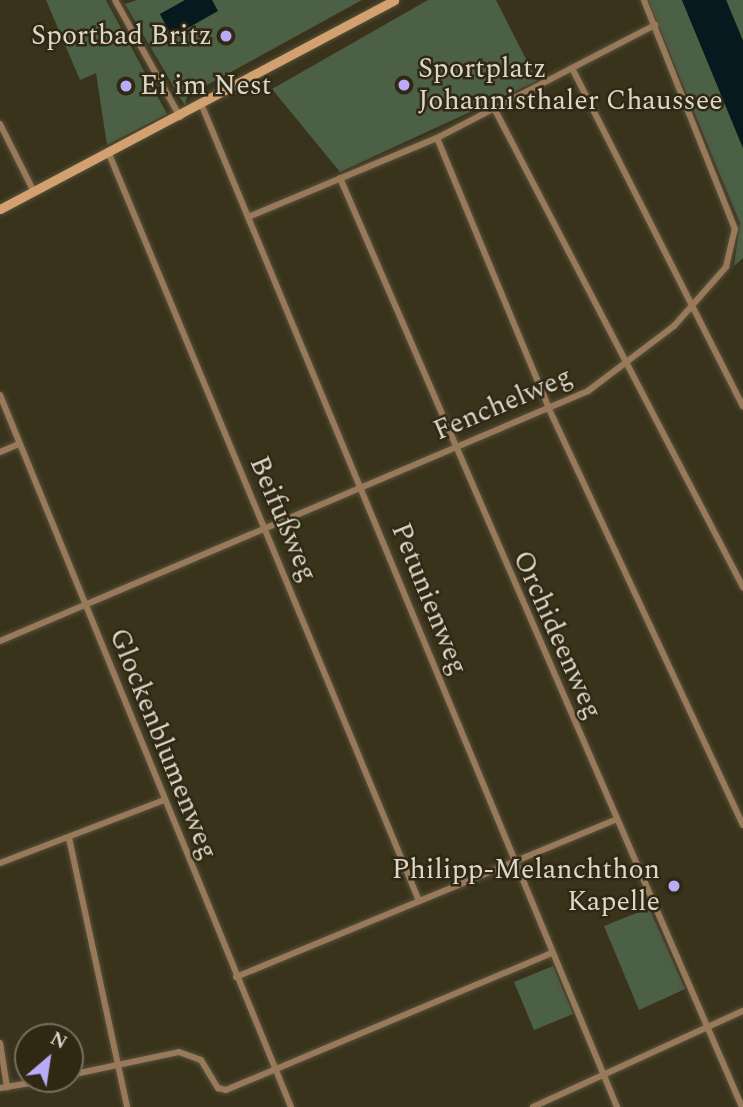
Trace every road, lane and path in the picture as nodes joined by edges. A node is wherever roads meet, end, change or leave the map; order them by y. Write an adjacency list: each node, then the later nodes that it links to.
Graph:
1 (394, 0): 4 (street)
2 (644, 0): 5 (street, Fenchelweg)
3 (117, 1): 9 (street)
4 (382, 3): 7 (street)
5 (655, 25): 6 (street); 17 (street, Fenchelweg)
6 (572, 68): 8 (street); 17 (street)
7 (202, 106): 9 (street); 16 (street, Petunienweg)
8 (495, 110): 11 (street); 18 (street)
9 (180, 117): 12 (street)
10 (0, 124): 14 (street)
11 (437, 138): 13 (street); 21 (street)
12 (109, 154): 14 (street); 26 (street, Beifußweg)
13 (340, 178): 16 (street); 23 (street, Orchideenweg)
14 (34, 192): 15 (street)
15 (0, 209)
16 (248, 217): 25 (street, Petunienweg)
17 (692, 306): 18 (street, Fenchelweg); 20 (street)
18 (626, 369): 21 (street, Fenchelweg); 27 (street)
19 (0, 395): 22 (street, Glockenblumenweg)
20 (743, 406)
21 (549, 409): 23 (street, Fenchelweg); 32 (street)
22 (19, 444): 24 (street); 28 (street, Glockenblumenweg)
23 (453, 449): 25 (street, Fenchelweg); 31 (street, Orchideenweg)
24 (0, 453)
25 (361, 488): 26 (street, Fenchelweg); 34 (street, Petunienweg)
26 (265, 529): 28 (street, Fenchelweg); 36 (street, Beifußweg)
27 (743, 587)
28 (83, 607): 29 (street, Fenchelweg); 30 (street, Glockenblumenweg)
29 (0, 641)
30 (164, 800): 33 (street); 38 (street, Glockenblumenweg)
31 (615, 820): 34 (street); 40 (street, Orchideenweg)
32 (743, 825)
33 (69, 838): 35 (street); 42 (street)
34 (514, 862): 36 (street); 37 (street, Petunienweg)
35 (0, 863)
36 (419, 901): 38 (street)
37 (552, 953): 43 (street); 45 (street, Petunienweg)
38 (236, 977): 43 (street, Glockenblumenweg)
39 (743, 1011): 40 (street)
40 (707, 1027): 45 (street); 51 (street, Orchideenweg)
41 (0, 1043): 46 (street)
42 (118, 1065): 43 (street); 44 (street); 47 (street)
43 (275, 1068): 48 (street, Glockenblumenweg)
44 (84, 1072)
45 (604, 1075): 49 (street); 50 (street, Petunienweg)
46 (3, 1088)
47 (127, 1107)
48 (291, 1107)
49 (533, 1107)
50 (617, 1107)
51 (742, 1107)

